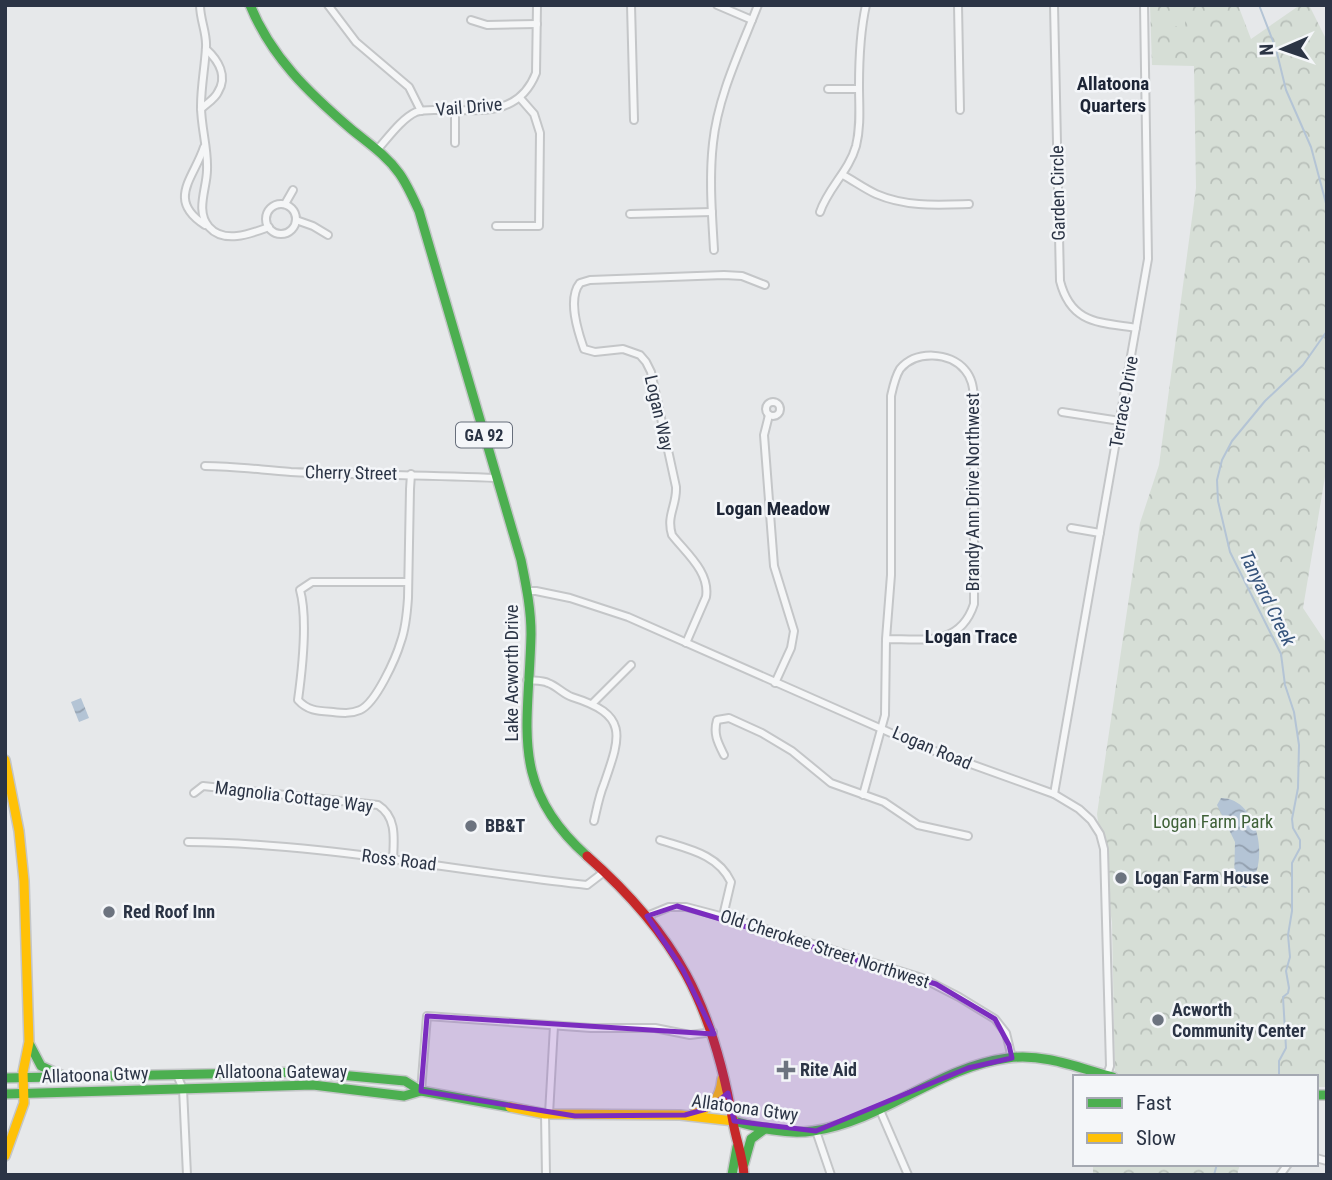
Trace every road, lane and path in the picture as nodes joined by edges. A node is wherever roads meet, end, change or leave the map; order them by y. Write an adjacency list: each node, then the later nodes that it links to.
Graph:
1 (200, 5): 15 (street)
2 (250, 5): 26 (main road, Lake Acworth Drive / GA 92)
3 (328, 5): 22 (street)
4 (537, 5): 14 (street, Vail Drive)
5 (632, 5): 23 (street)
6 (717, 5): 12 (street)
7 (758, 5): 12 (street)
8 (866, 5): 17 (street)
9 (958, 5): 21 (street)
10 (1054, 5): 41 (street, Garden Circle)
11 (1144, 5): 41 (street, Terrace Drive)
12 (752, 19): 31 (street)
13 (471, 20): 14 (street)
14 (537, 24): 18 (street, Vail Drive)
15 (206, 49): 19 (street); 19 (street)
16 (828, 89): 17 (street)
17 (859, 89): 27 (street)
18 (520, 97): 20 (street, Vail Drive); 36 (street)
19 (201, 109): 25 (street)
20 (455, 110): 22 (street, Vail Drive); 24 (street)
21 (960, 110)
22 (421, 111): 26 (street, Vail Drive)
23 (634, 120)
24 (455, 143)
25 (205, 144): 35 (street); 35 (street)
26 (377, 150): 47 (main road, Lake Acworth Drive / GA 92)
27 (843, 175): 30 (street); 32 (street)
28 (293, 190): 29 (street)
29 (285, 204): 34 (street); 37 (street)
30 (969, 204)
31 (712, 212): 33 (street); 39 (street)
32 (820, 212)
33 (630, 214)
34 (296, 220): 37 (street); 38 (street)
35 (207, 226): 37 (street)
36 (496, 226)
37 (269, 227)
38 (328, 235)
39 (714, 250)
40 (765, 285): 53 (street, Logan Way)
41 (1136, 328): 44 (street, Terrace Drive)
42 (1062, 412): 44 (street)
43 (769, 415): 56 (street)
44 (1121, 421): 49 (street, Terrace Drive)
45 (205, 466): 46 (street, Cherry Street)
46 (411, 474): 47 (street, Cherry Street); 50 (street)
47 (497, 478): 51 (main road, Lake Acworth Drive / GA 92)
48 (1071, 528): 49 (street)
49 (1100, 533): 62 (street, Terrace Drive)
50 (408, 582): 50 (street)
51 (528, 591): 53 (street, Logan Road); 55 (main road, Lake Acworth Drive / GA 92)
52 (886, 639): 52 (street, Brandy Ann Drive Northwest); 58 (street, Brandy Ann Drive Northwest)
53 (686, 642): 56 (street, Logan Road)
54 (631, 665): 57 (street)
55 (527, 680): 57 (street); 69 (main road, Lake Acworth Drive / GA 92)
56 (775, 683): 58 (street, Logan Road)
57 (593, 703): 64 (street)
58 (883, 728): 62 (street, Logan Road); 63 (street, Brandy Ann Drive Northwest)
59 (724, 755): 63 (street)
60 (5, 760): 74 (main road)
61 (194, 793): 68 (street, Magnolia Cottage Way)
62 (1055, 794): 79 (street, Logan Road)
63 (863, 795): 65 (street)
64 (594, 821)
65 (968, 836)
66 (660, 840): 71 (street)
67 (188, 842): 68 (street, Ross Road)
68 (393, 859): 69 (street, Ross Road)
69 (604, 872): 70 (main road, Lake Acworth Drive / GA 92)
70 (647, 916): 71 (street, Old Cherokee Street Northwest); 73 (main road, Lake Acworth Drive / GA 92)
71 (723, 916): 75 (street, Old Cherokee Street Northwest)
72 (555, 1026): 73 (street); 85 (street); 89 (street)
73 (713, 1032): 76 (main road, Lake Acworth Drive / GA 92)
74 (29, 1042): 80 (main road); 81 (main road)
75 (1012, 1058): 78 (main road, Allatoona Gtwy); 88 (main road, Allatoona Gtwy)
76 (723, 1072): 90 (main road); 91 (main road, Lake Acworth Drive / GA 92)
77 (177, 1074): 80 (main road); 83 (street); 85 (main road, Allatoona Gateway)
78 (1106, 1075)
79 (1110, 1075)
80 (63, 1076): 81 (main road)
81 (23, 1077): 82 (main road); 86 (main road)
82 (5, 1078)
83 (183, 1088): 84 (main road, Allatoona Gateway); 85 (main road, Allatoona Gateway); 97 (street)
84 (167, 1089): 86 (main road, Allatoona Gtwy)
85 (421, 1091): 89 (main road, Allatoona Gtwy)
86 (24, 1093): 87 (main road, Allatoona Gtwy); 95 (main road)
87 (5, 1094)
88 (879, 1108): 93 (main road, Allatoona Gtwy); 101 (street)
89 (547, 1114): 90 (main road, Allatoona Gtwy); 98 (street)
90 (685, 1115): 91 (main road, Allatoona Gtwy)
91 (734, 1121): 92 (main road, Allatoona Gtwy); 94 (main road, Lake Acworth Drive / GA 92)
92 (766, 1128): 93 (main road, Allatoona Gtwy); 96 (main road)
93 (816, 1131): 100 (street)
94 (737, 1146): 96 (main road, Lake Acworth Drive / GA 92); 99 (main road, Lake Acworth Drive / GA 92)
95 (5, 1156)
96 (744, 1170)
97 (187, 1175)
98 (546, 1175)
99 (732, 1175)
100 (831, 1175)
101 (908, 1175)

